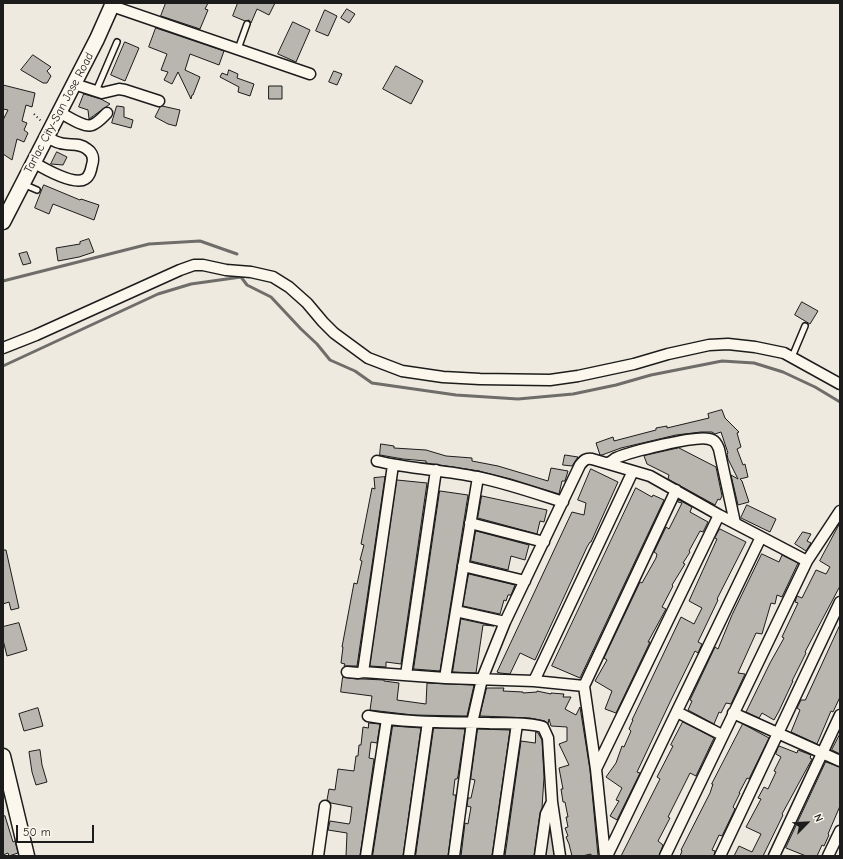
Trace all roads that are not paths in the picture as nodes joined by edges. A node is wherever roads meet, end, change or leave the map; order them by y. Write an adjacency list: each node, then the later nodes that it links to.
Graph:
1 (113, 4): 4 (street); 6 (main road, Tarlac City-San Jose Road)
2 (247, 24): 4 (lane)
3 (117, 42): 7 (lane)
4 (238, 49): 5 (street)
5 (310, 74)
6 (74, 84): 7 (street); 9 (main road, Tarlac City-San Jose Road)
7 (96, 91): 8 (street)
8 (159, 101)
9 (59, 112): 10 (street); 11 (main road, Tarlac City-San Jose Road)
10 (107, 113)
11 (46, 137): 12 (main road, Tarlac City-San Jose Road); 12 (street)
12 (33, 162): 13 (main road, Tarlac City-San Jose Road)
13 (22, 183): 14 (lane); 15 (main road, Tarlac City-San Jose Road)
14 (37, 190)
15 (3, 222)
16 (805, 326): 18 (lane)
17 (3, 348): 18 (street)
18 (792, 357): 19 (street)
19 (840, 384)
20 (377, 461): 22 (street)
21 (608, 464): 24 (street); 27 (street); 31 (street)
22 (393, 465): 23 (street); 41 (street)
23 (436, 470): 25 (street); 42 (street)
24 (633, 471): 26 (street); 45 (street)
25 (478, 477): 27 (street); 30 (street)
26 (676, 490): 29 (street); 46 (street)
27 (563, 502): 33 (street)
28 (840, 510): 34 (street)
29 (719, 515): 31 (street); 60 (street)
30 (470, 523): 33 (street); 35 (street)
31 (736, 524): 32 (street)
32 (761, 537): 34 (street); 47 (street)
33 (544, 542): 36 (street)
34 (807, 561): 48 (street)
35 (463, 566): 36 (street); 38 (street)
36 (525, 581): 39 (street)
37 (840, 602): 55 (street)
38 (456, 611): 39 (street); 43 (street)
39 (505, 622): 44 (street)
40 (347, 672): 41 (street)
41 (363, 672): 42 (street)
42 (406, 675): 43 (street)
43 (446, 678): 44 (street)
44 (482, 679): 45 (street); 53 (street)
45 (534, 681): 46 (street)
46 (584, 686): 60 (street)
47 (676, 712): 56 (street); 72 (street)
48 (733, 713): 55 (street); 56 (street)
49 (368, 716): 51 (street)
50 (840, 716): 57 (street)
51 (387, 719): 52 (street); 66 (street)
52 (428, 722): 53 (street); 67 (street)
53 (472, 723): 54 (street); 68 (street)
54 (517, 724): 61 (street); 69 (street)
55 (778, 733): 57 (street); 74 (street)
56 (722, 735): 73 (street)
57 (822, 752): 59 (street); 75 (street)
58 (3, 756): 64 (main road)
59 (840, 761)
60 (596, 769): 72 (street)
61 (552, 802): 70 (street); 71 (street)
62 (325, 806): 65 (street)
63 (840, 831): 76 (street)
64 (27, 856)
65 (318, 856)
66 (366, 856)
67 (409, 856)
68 (454, 856)
69 (498, 856)
70 (540, 856)
71 (560, 856)
72 (606, 856)
73 (665, 856)
74 (720, 856)
75 (774, 856)
76 (828, 856)

